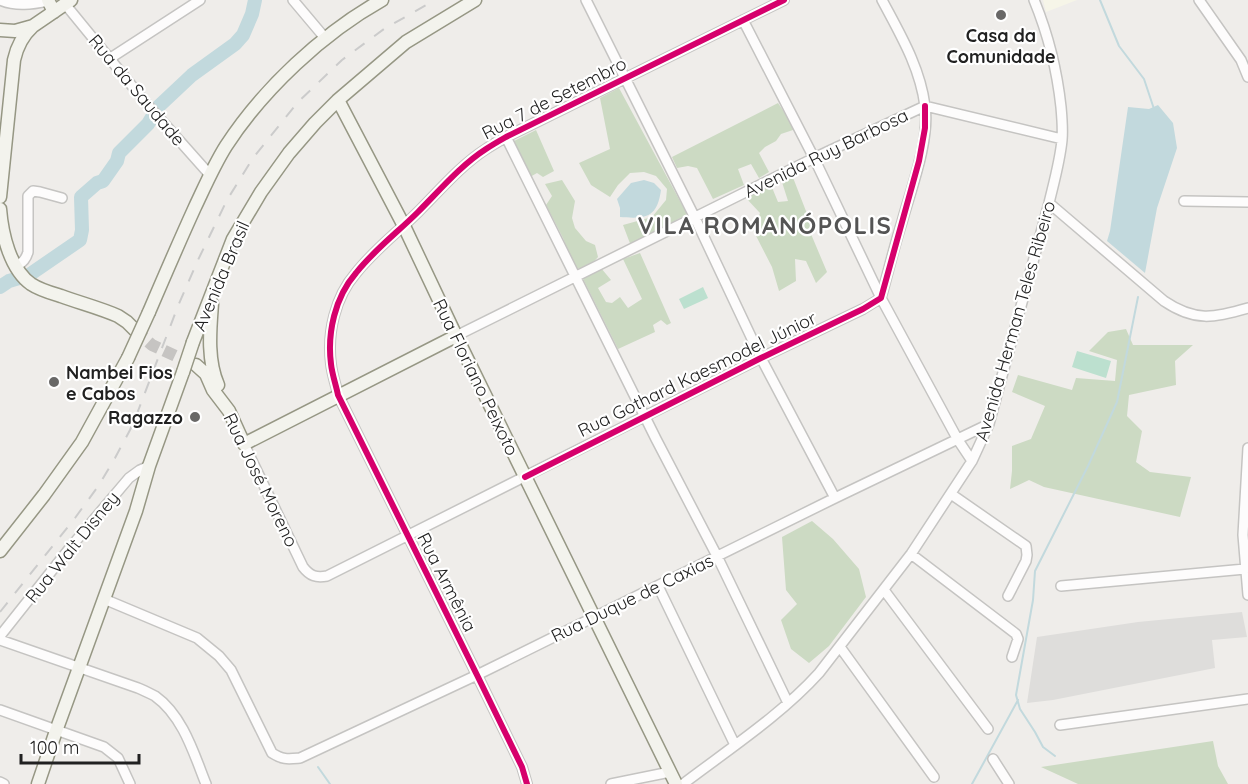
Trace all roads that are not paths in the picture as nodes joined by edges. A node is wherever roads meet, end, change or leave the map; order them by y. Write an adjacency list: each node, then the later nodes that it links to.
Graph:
1 (0, 0): 12 (street)
2 (200, 0): 17 (street)
3 (293, 0): 16 (street)
4 (382, 0): 16 (main road)
5 (475, 0): 22 (main road, Avenida Brasil)
6 (586, 0): 21 (street)
7 (784, 0): 13 (street, Rua 7 de Setembro)
8 (882, 0): 23 (street)
9 (1034, 0): 25 (street, Avenida Herman Teles Ribeiro)
10 (1199, 0): 19 (street)
11 (68, 2): 12 (main road); 17 (street, Rua da Saudade)
12 (50, 4): 14 (main road)
13 (743, 20): 21 (street, Rua 7 de Setembro); 26 (street)
14 (33, 26): 15 (main road); 18 (main road)
15 (0, 32): 18 (main road)
16 (325, 38): 27 (main road)
17 (109, 59): 27 (street, Rua da Saudade)
18 (14, 60): 28 (main road)
19 (1244, 61): 20 (street)
20 (1248, 77)
21 (625, 78): 24 (street, Rua 7 de Setembro); 34 (street)
22 (338, 100): 35 (main road, Rua Floriano Peixoto); 41 (main road, Avenida Brasil)
23 (925, 106): 25 (street); 26 (street, Avenida Ruy Barbosa); 37 (street)
24 (506, 137): 35 (street, Rua 7 de Setembro); 39 (street)
25 (1062, 139): 32 (street, Avenida Herman Teles Ribeiro)
26 (814, 158): 34 (street, Avenida Ruy Barbosa); 40 (street)
27 (210, 175): 61 (main road, bridge)
28 (0, 197)
29 (62, 198): 38 (street)
30 (1184, 201): 31 (street)
31 (1248, 202)
32 (1049, 203): 43 (street); 51 (street, Avenida Herman Teles Ribeiro)
33 (0, 209): 36 (main road)
34 (695, 218): 39 (street, Avenida Ruy Barbosa); 46 (street)
35 (404, 226): 45 (main road, Rua Floriano Peixoto); 48 (street, Rua 7 de Setembro)
36 (1, 232): 38 (main road)
37 (889, 268): 40 (street); 42 (street)
38 (20, 272): 44 (main road)
39 (576, 277): 45 (street, Avenida Ruy Barbosa); 50 (street)
40 (871, 277): 42 (street)
41 (213, 291): 49 (main road); 56 (main road, Avenida Brasil, bridge)
42 (881, 298): 46 (street, Rua Gothard Kaesmodel Júnior); 52 (street)
43 (1248, 308)
44 (135, 330)
45 (456, 336): 48 (main road, Avenida Ruy Barbosa); 57 (main road, Rua Floriano Peixoto)
46 (760, 358): 50 (street, Rua Gothard Kaesmodel Júnior); 59 (street)
47 (196, 365): 49 (main road, Rua José Moreno)
48 (338, 395): 53 (main road, Avenida Ruy Barbosa); 60 (street, Rua Armênia)
49 (229, 411): 53 (main road, Rua José Moreno)
50 (645, 416): 57 (street, Rua Gothard Kaesmodel Júnior); 64 (street)
51 (989, 424): 52 (street, Rua Duque de Caxias); 55 (street, Avenida Herman Teles Ribeiro)
52 (958, 440): 55 (street); 59 (street, Rua Duque de Caxias)
53 (244, 444): 65 (street, Rua José Moreno)
54 (1248, 448): 62 (street)
55 (972, 461): 58 (street, Avenida Herman Teles Ribeiro)
56 (149, 466): 72 (main road, Avenida Brasil); 74 (street, Rua Walt Disney)
57 (525, 477): 60 (street, Rua Gothard Kaesmodel Júnior); 73 (main road, Rua Floriano Peixoto)
58 (951, 494): 63 (street, Avenida Herman Teles Ribeiro); 71 (street)
59 (835, 498): 64 (street, Rua Duque de Caxias)
60 (407, 536): 65 (street, Rua Gothard Kaesmodel Júnior); 78 (street, Rua Armênia)
61 (0, 551)
62 (1246, 552): 66 (street)
63 (911, 554): 69 (street, Avenida Herman Teles Ribeiro); 76 (street)
64 (717, 556): 67 (street, Rua Duque de Caxias); 80 (street)
65 (303, 567)
66 (1245, 569): 68 (street); 70 (street)
67 (658, 586): 73 (street, Rua Duque de Caxias); 85 (street)
68 (1061, 586)
69 (884, 590): 75 (street, Avenida Herman Teles Ribeiro); 83 (street)
70 (1248, 595)
71 (1008, 596)
72 (104, 599): 77 (main road, Avenida Brasil); 78 (street, Rua Duque de Caxias)
73 (595, 617): 78 (street, Rua Duque de Caxias); 87 (main road, Rua Floriano Peixoto)
74 (0, 638): 77 (street)
75 (840, 647): 80 (street, Avenida Herman Teles Ribeiro); 88 (street)
76 (1012, 657)
77 (80, 667): 84 (main road, Avenida Brasil); 91 (street)
78 (477, 675): 92 (street, Rua Armênia)
79 (1248, 699): 82 (street)
80 (788, 703): 85 (street, Avenida Herman Teles Ribeiro)
81 (0, 710): 84 (street)
82 (1060, 725)
83 (988, 729)
84 (56, 731): 89 (main road, Avenida Brasil); 90 (street)
85 (735, 745): 95 (street, Avenida Herman Teles Ribeiro)
86 (993, 759): 96 (street)
87 (670, 772): 93 (street); 94 (main road, Rua Floriano Peixoto)
88 (934, 777)
89 (38, 784)
90 (130, 784)
91 (206, 784)
92 (527, 784)
93 (611, 784)
94 (676, 784)
95 (683, 784)
96 (1009, 784)

